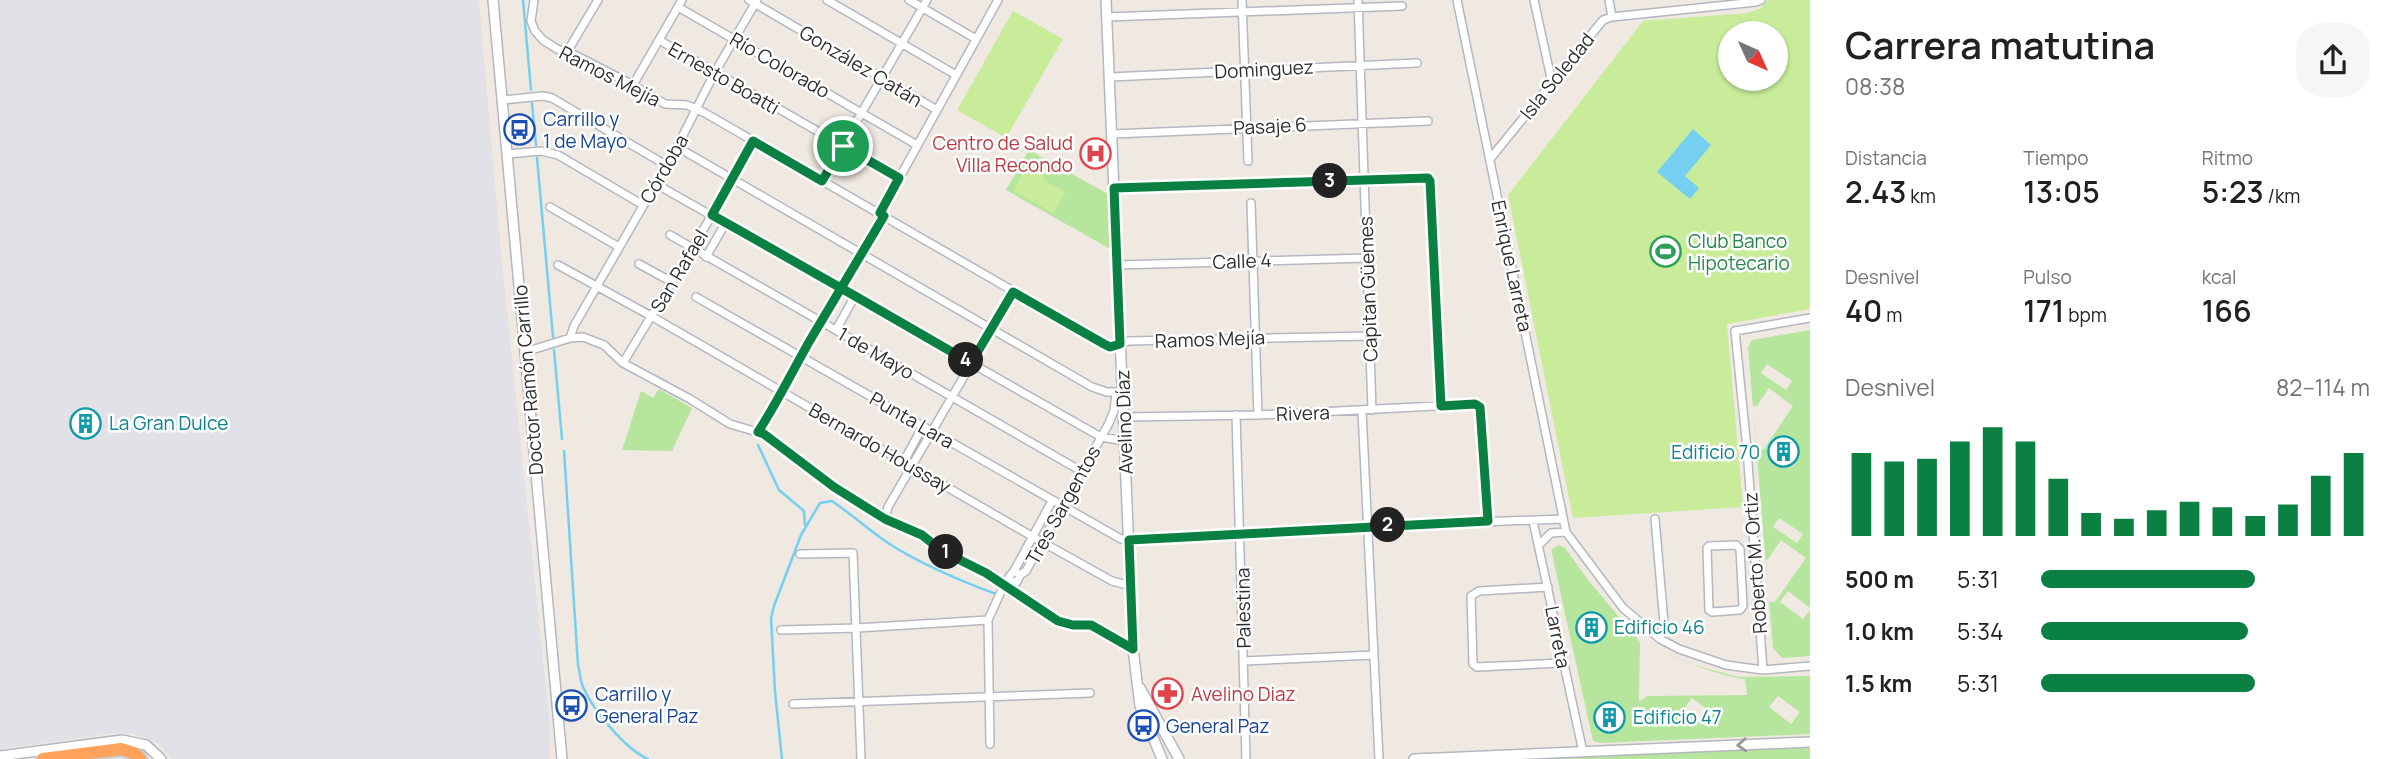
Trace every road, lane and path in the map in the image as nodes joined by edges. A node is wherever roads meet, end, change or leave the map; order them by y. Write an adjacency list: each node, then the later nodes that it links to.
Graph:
1 (493, 0): 36 (street, Doctor Ramón Carrillo)
2 (534, 0): 26 (street, Ramos Mejía)
3 (598, 0): 26 (street)
4 (827, 0): 25 (street)
5 (909, 0): 15 (street)
6 (1107, 0): 20 (street, Avelino Díaz)
7 (1242, 0): 19 (street)
8 (1457, 0): 49 (street, Enrique Larreta)
9 (1534, 0): 34 (street)
10 (1609, 0): 21 (street)
11 (1761, 0): 17 (street, Isla Soledad)
12 (754, 1): 22 (street, Córdoba); 33 (street, González Catán)
13 (994, 1): 23 (street)
14 (680, 3): 22 (street, Río Colorado); 24 (street)
15 (924, 4): 23 (street); 25 (street)
16 (1358, 4): 18 (street); 19 (street); 28 (street, Capitan Güemes)
17 (1689, 4): 21 (street, Isla Soledad)
18 (1402, 6)
19 (1242, 11): 20 (street); 29 (street)
20 (1107, 17): 32 (street, Avelino Díaz)
21 (1612, 17): 34 (street, Isla Soledad)
22 (734, 38): 30 (street, Córdoba); 39 (street, Río Colorado)
23 (976, 39): 31 (street)
24 (659, 40): 30 (street, Ernesto Boatti); 35 (street)
25 (901, 44): 31 (street); 33 (street)
26 (567, 52): 35 (street, Ramos Mejía)
27 (1417, 63): 28 (street, Dominguez)
28 (1359, 65): 29 (street, Dominguez); 41 (street, Capitan Güemes)
29 (1243, 70): 32 (street, Dominguez); 42 (street)
30 (714, 74): 37 (street, Córdoba); 46 (street, Ernesto Boatti)
31 (956, 75): 38 (street)
32 (1110, 77): 43 (street, Avelino Díaz)
33 (882, 78): 38 (street, González Catán); 39 (street)
34 (1552, 83): 49 (street, Isla Soledad)
35 (633, 85): 37 (street, Ramos Mejía)
36 (502, 100): 48 (street, Doctor Ramón Carrillo); 51 (street)
37 (698, 109): 44 (street, Ramos Mejía); 47 (street, Córdoba)
38 (937, 110): 45 (street)
39 (862, 113): 45 (street, Río Colorado); 46 (street)
40 (1428, 121): 41 (street, Pasaje 6)
41 (1361, 122): 42 (street, Pasaje 6); 54 (street, Capitan Güemes)
42 (1245, 127): 43 (street, Pasaje 6); 50 (street)
43 (1112, 134): 57 (street, Avelino Díaz)
44 (753, 141): 53 (street, San Rafael); 55 (street, Ramos Mejía)
45 (917, 145): 52 (street)
46 (843, 146): 52 (street, Ernesto Boatti); 55 (street)
47 (677, 147): 51 (street, Córdoba); 53 (street)
48 (507, 154): 59 (street); 89 (street, Doctor Ramón Carrillo)
49 (1490, 159): 113 (street, Enrique Larreta)
50 (1248, 161)
51 (666, 165): 56 (street, Córdoba)
52 (899, 178): 61 (street)
53 (732, 179): 62 (street, San Rafael); 67 (street)
54 (1364, 180): 57 (street); 69 (street, Capitan Güemes); 96 (street)
55 (822, 181): 61 (street, Ramos Mejía)
56 (656, 184): 59 (street, Córdoba); 62 (street)
57 (1114, 188): 73 (street, Avelino Díaz)
58 (1251, 203): 70 (street)
59 (643, 205): 65 (street, Córdoba)
60 (550, 207): 65 (street)
61 (882, 214): 67 (street); 77 (street, Ramos Mejía)
62 (712, 215): 63 (street); 66 (street, San Rafael)
63 (725, 224): 68 (street); 76 (street)
64 (670, 235): 66 (street, 1 de Mayo)
65 (620, 247): 75 (street, Córdoba)
66 (692, 249): 68 (street, 1 de Mayo); 74 (street, San Rafael)
67 (861, 254): 76 (street); 83 (street)
68 (706, 257): 82 (street, 1 de Mayo)
69 (1367, 258): 70 (street, Calle 4); 85 (street, Capitan Güemes)
70 (1252, 261): 73 (street, Calle 4); 87 (street)
71 (639, 264): 74 (street)
72 (558, 265): 75 (street, Bernardo Houssay)
73 (1118, 265): 88 (street, Avelino Díaz)
74 (672, 282): 80 (street, San Rafael)
75 (597, 286): 80 (street, Bernardo Houssay); 86 (street, Córdoba)
76 (841, 288): 78 (street); 82 (street)
77 (1013, 292): 83 (street); 88 (street, Ramos Mejía)
78 (855, 296): 84 (street); 92 (street)
79 (696, 297): 90 (street, Punta Lara)
80 (651, 316): 91 (street, San Rafael); 93 (street, Bernardo Houssay)
81 (1810, 318): 128 (street, Roberto M. Ortiz)
82 (821, 321): 84 (street, 1 de Mayo); 90 (street)
83 (992, 328): 92 (street); 94 (street)
84 (836, 330): 95 (street, 1 de Mayo)
85 (1370, 336): 87 (street, Ramos Mejía); 97 (street, Capitan Güemes)
86 (570, 338): 89 (street); 91 (street)
87 (1254, 338): 88 (street, Ramos Mejía); 100 (street)
88 (1120, 344): 94 (street, Avelino Díaz)
89 (525, 352): 154 (street, Doctor Ramón Carrillo)
90 (801, 356): 93 (street); 102 (street, Punta Lara)
91 (624, 363): 104 (street)
92 (971, 363): 95 (street); 105 (street)
93 (781, 391): 104 (street); 107 (street, Bernardo Houssay)
94 (1119, 393): 101 (street, Avelino Díaz); 105 (street, Tres Sargentos)
95 (952, 396): 103 (street); 109 (street, 1 de Mayo)
96 (1441, 406): 97 (street, Rivera); 115 (street, Rivera)
97 (1373, 410): 98 (street, Rivera)
98 (1362, 411): 100 (street, Rivera); 117 (street)
99 (1236, 415): 100 (street, Rivera); 101 (street, Rivera); 119 (street, Palestina)
100 (1258, 415)
101 (1124, 417): 106 (street, Avelino Díaz)
102 (923, 426): 103 (street, Punta Lara); 107 (street)
103 (932, 431): 108 (street); 110 (street, Punta Lara)
104 (758, 432): 112 (street)
105 (1101, 437): 106 (street); 109 (street, Tres Sargentos)
106 (1125, 441): 121 (street, Avelino Díaz)
107 (904, 461): 108 (street, Bernardo Houssay)
108 (912, 466): 112 (street); 120 (street, Bernardo Houssay)
109 (1081, 471): 111 (street, Tres Sargentos)
110 (1052, 500): 111 (street, Punta Lara); 120 (street, Tres Sargentos)
111 (1063, 507): 121 (street, Punta Lara); 122 (street, Tres Sargentos)
112 (885, 519): 126 (street)
113 (1563, 519): 116 (street); 118 (street, Enrique Larreta)
114 (1655, 519): 135 (street)
115 (1488, 521): 116 (street); 117 (street)
116 (1533, 521): 123 (street, Larreta)
117 (1368, 526): 119 (street); 137 (street)
118 (1566, 532): 123 (street); 135 (street)
119 (1241, 535): 121 (street); 138 (street, Palestina)
120 (1031, 536): 122 (street, Bernardo Houssay); 125 (street, Tres Sargentos)
121 (1129, 540): 130 (street, Avelino Díaz)
122 (1042, 542): 125 (street, Tres Sargentos); 130 (street, Bernardo Houssay)
123 (1539, 545): 131 (street, Larreta)
124 (800, 554): 133 (street)
125 (1014, 573): 126 (street)
126 (993, 577): 129 (street)
127 (1741, 577): 127 (street); 128 (street)
128 (1756, 577): 141 (street, Roberto M. Ortiz)
129 (1004, 585): 132 (street); 136 (street)
130 (1131, 586): 136 (street, Avelino Díaz)
131 (1548, 587): 139 (street, Larreta); 139 (street)
132 (988, 620): 133 (street); 144 (street)
133 (857, 628): 134 (street); 145 (street)
134 (781, 630)
135 (1660, 639): 141 (street)
136 (1133, 649): 142 (street, Avelino Díaz)
137 (1373, 655): 138 (street); 159 (street)
138 (1244, 661): 158 (street, Palestina)
139 (1562, 663): 149 (street, Larreta)
140 (1810, 666): 141 (street)
141 (1763, 670)
142 (1135, 677): 156 (street, Avelino Díaz); 157 (street, Avelino Díaz)
143 (1090, 693): 144 (street)
144 (990, 696): 145 (street); 148 (street)
145 (859, 702): 146 (street); 155 (street)
146 (793, 704)
147 (1810, 742): 149 (street, one-way to 149)
148 (990, 744)
149 (1583, 752): 160 (street)
150 (0, 756): 153 (street)
151 (43, 759): 152 (highway)
152 (140, 759)
153 (161, 759)
154 (562, 759)
155 (861, 759)
156 (1162, 759)
157 (1179, 759)
158 (1246, 759)
159 (1379, 759)
160 (1414, 759)

